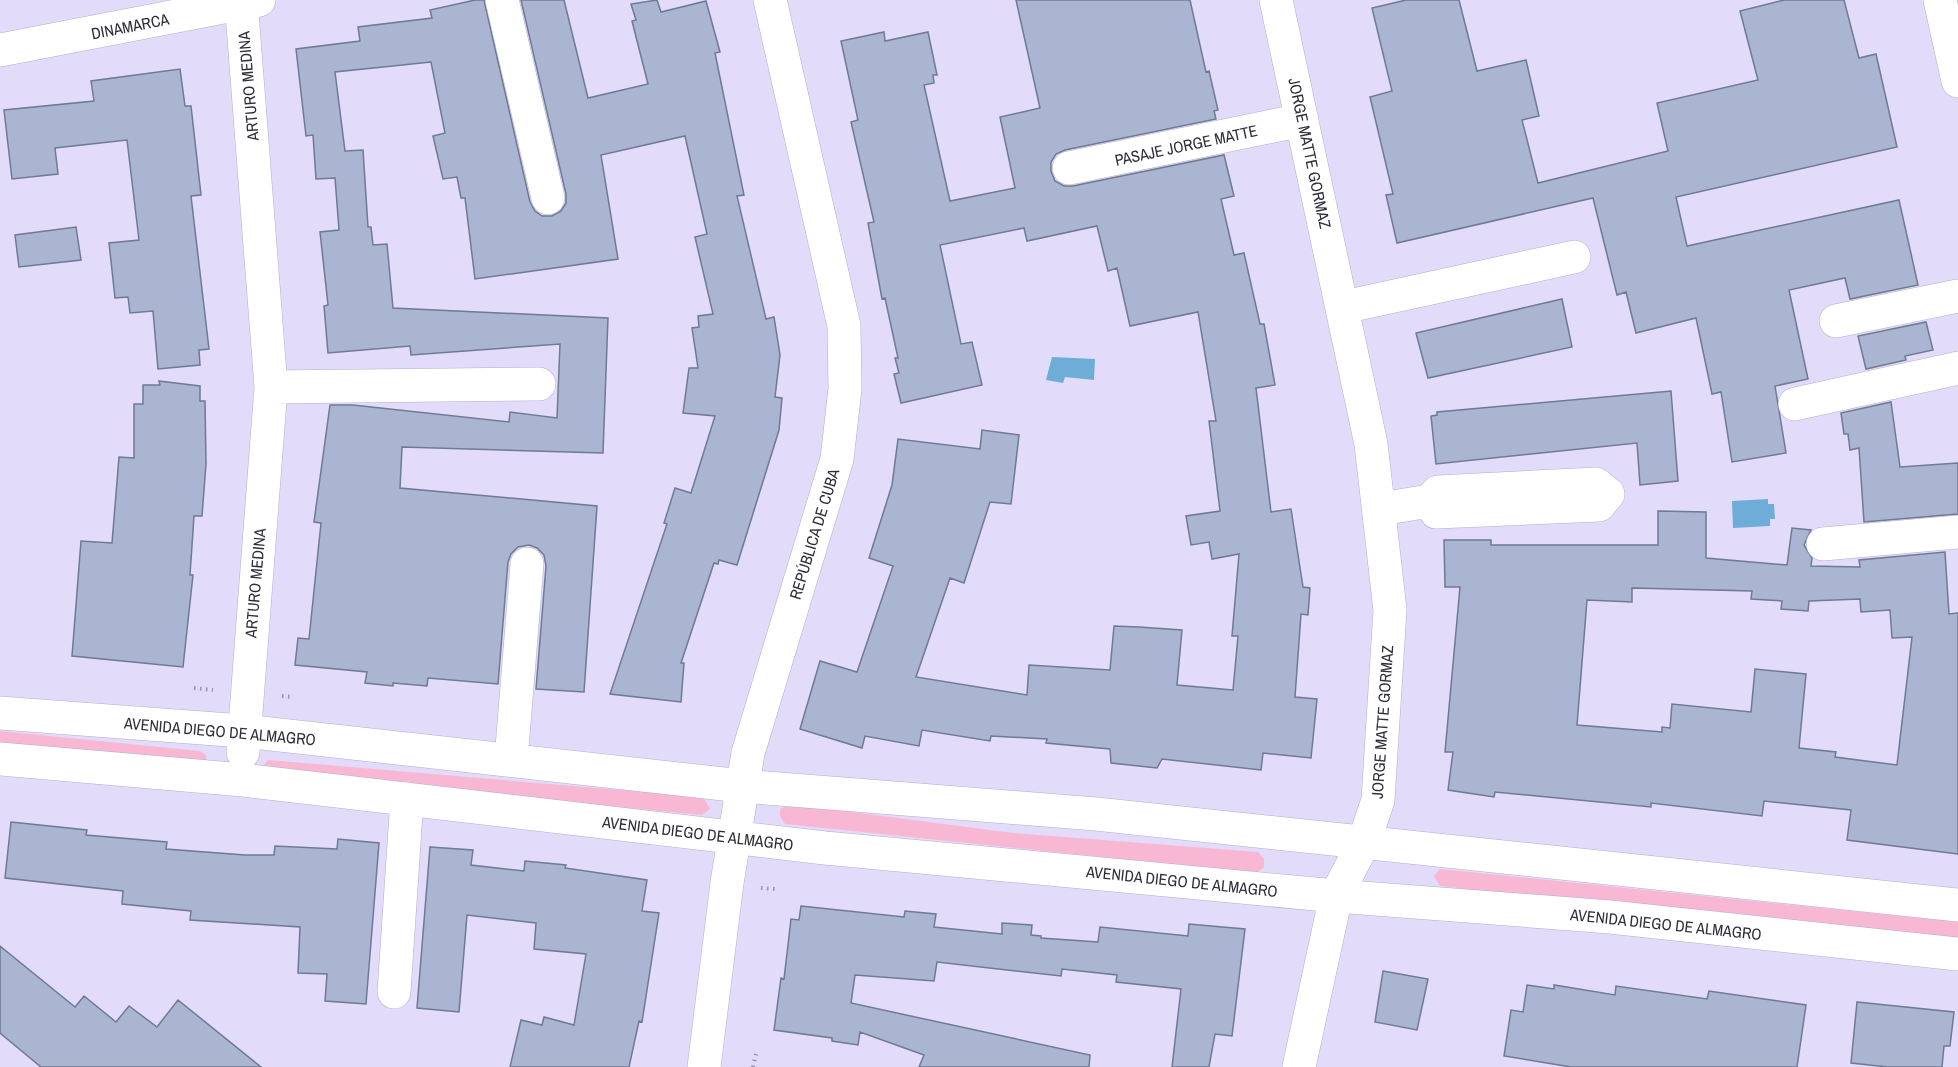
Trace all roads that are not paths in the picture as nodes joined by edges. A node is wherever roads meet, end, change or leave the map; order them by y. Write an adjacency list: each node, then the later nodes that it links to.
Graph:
1 (502, 0): 10 (street)
2 (770, 0): 29 (street, REPÚBLICA DE CUBA)
3 (1276, 0): 8 (street, JORGE MATTE GORMAZ)
4 (1940, 0): 7 (street)
5 (247, 1): 6 (street, DINAMARCA); 17 (street, ARTURO MEDINA)
6 (0, 51)
7 (1958, 81)
8 (1302, 120): 9 (street, PASAJE JORGE MATTE); 13 (street, JORGE MATTE GORMAZ)
9 (1069, 168)
10 (548, 198)
11 (1574, 257): 13 (street)
12 (1958, 296): 14 (street)
13 (1344, 307): 20 (street, JORGE MATTE GORMAZ)
14 (1836, 321)
15 (1958, 368): 18 (street)
16 (539, 384): 17 (street)
17 (271, 387): 25 (street, ARTURO MEDINA)
18 (1795, 404)
19 (1429, 501): 20 (street)
20 (1381, 509): 32 (street, JORGE MATTE GORMAZ)
21 (1958, 532): 22 (street)
22 (1823, 544)
23 (527, 564): 27 (street)
24 (0, 713): 25 (street, AVENIDA DIEGO DE ALMAGRO)
25 (243, 731): 27 (street, AVENIDA DIEGO DE ALMAGRO); 28 (street, ARTURO MEDINA)
26 (0, 759): 28 (street, AVENIDA DIEGO DE ALMAGRO)
27 (511, 760): 29 (street, AVENIDA DIEGO DE ALMAGRO)
28 (243, 780): 30 (street, AVENIDA DIEGO DE ALMAGRO)
29 (742, 786): 31 (street, REPÚBLICA DE CUBA); 32 (street, AVENIDA DIEGO DE ALMAGRO)
30 (407, 799): 31 (street, AVENIDA DIEGO DE ALMAGRO); 36 (street)
31 (734, 838): 33 (street, AVENIDA DIEGO DE ALMAGRO); 37 (street, REPÚBLICA DE CUBA)
32 (1364, 842): 33 (street, JORGE MATTE GORMAZ); 34 (street, AVENIDA DIEGO DE ALMAGRO)
33 (1336, 896): 35 (street, AVENIDA DIEGO DE ALMAGRO); 38 (street, JORGE MATTE GORMAZ)
34 (1958, 905)
35 (1958, 954)
36 (394, 992)
37 (704, 1067)
38 (1299, 1067)

